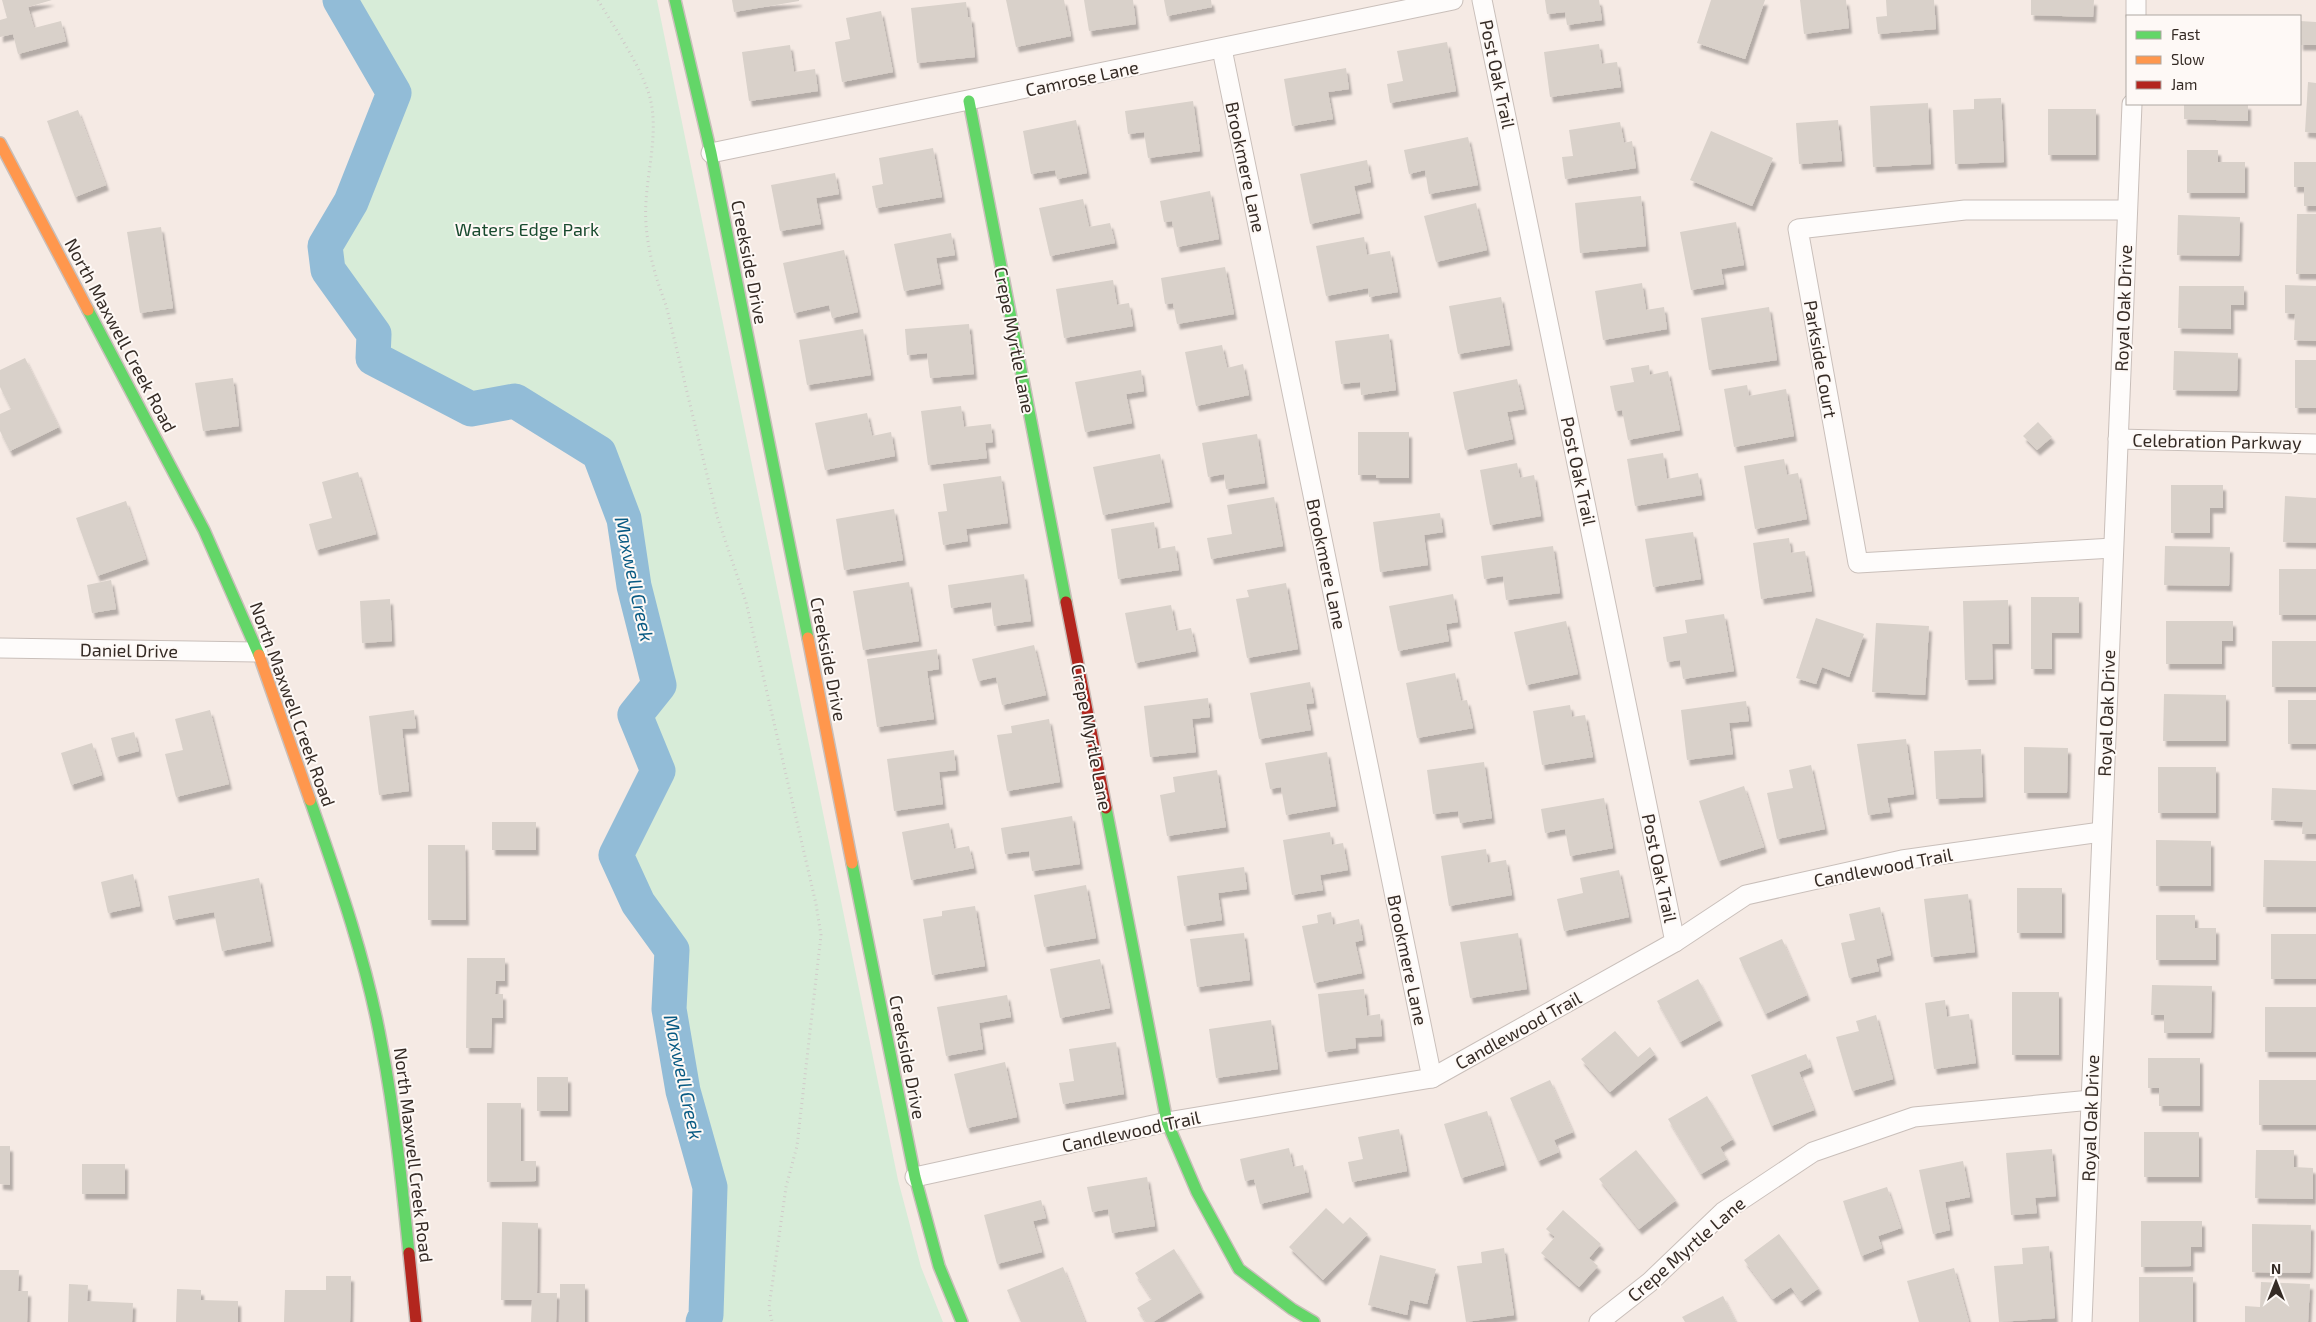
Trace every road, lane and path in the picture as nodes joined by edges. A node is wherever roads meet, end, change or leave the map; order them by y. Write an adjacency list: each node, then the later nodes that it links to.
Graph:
1 (598, 0): 25 (path)
2 (675, 0): 11 (street, Creekside Drive)
3 (1453, 0): 7 (street, Camrose Lane)
4 (1482, 0): 19 (street, Post Oak Trail)
5 (2136, 0): 6 (street)
6 (2136, 15)
7 (1222, 49): 8 (street, Camrose Lane); 20 (street, Brookmere Lane)
8 (969, 101): 11 (street, Camrose Lane); 22 (street, Crepe Myrtle Lane)
9 (2132, 105): 12 (street, Royal Oak Drive)
10 (0, 144): 17 (street, North Maxwell Creek Road)
11 (711, 153): 23 (street, Creekside Drive)
12 (2127, 210): 13 (street, Royal Oak Drive); 15 (street, Parkside Court)
13 (2118, 439): 14 (street, Celebration Parkway); 15 (street, Royal Oak Drive)
14 (2316, 444)
15 (2113, 548): 18 (street, Royal Oak Drive)
16 (0, 648): 17 (street, Daniel Drive)
17 (258, 652): 24 (street, North Maxwell Creek Road)
18 (2101, 832): 19 (street, Candlewood Trail); 21 (street, Royal Oak Drive)
19 (1675, 942): 20 (street, Candlewood Trail)
20 (1432, 1078): 22 (street, Candlewood Trail)
21 (2091, 1100): 28 (street, Crepe Myrtle Lane); 29 (street, Royal Oak Drive)
22 (1167, 1122): 23 (street, Candlewood Trail); 27 (street, Crepe Myrtle Lane)
23 (915, 1177): 26 (street, Creekside Drive)
24 (416, 1322)
25 (772, 1322)
26 (962, 1322)
27 (1314, 1322)
28 (1599, 1322)
29 (2082, 1322)

